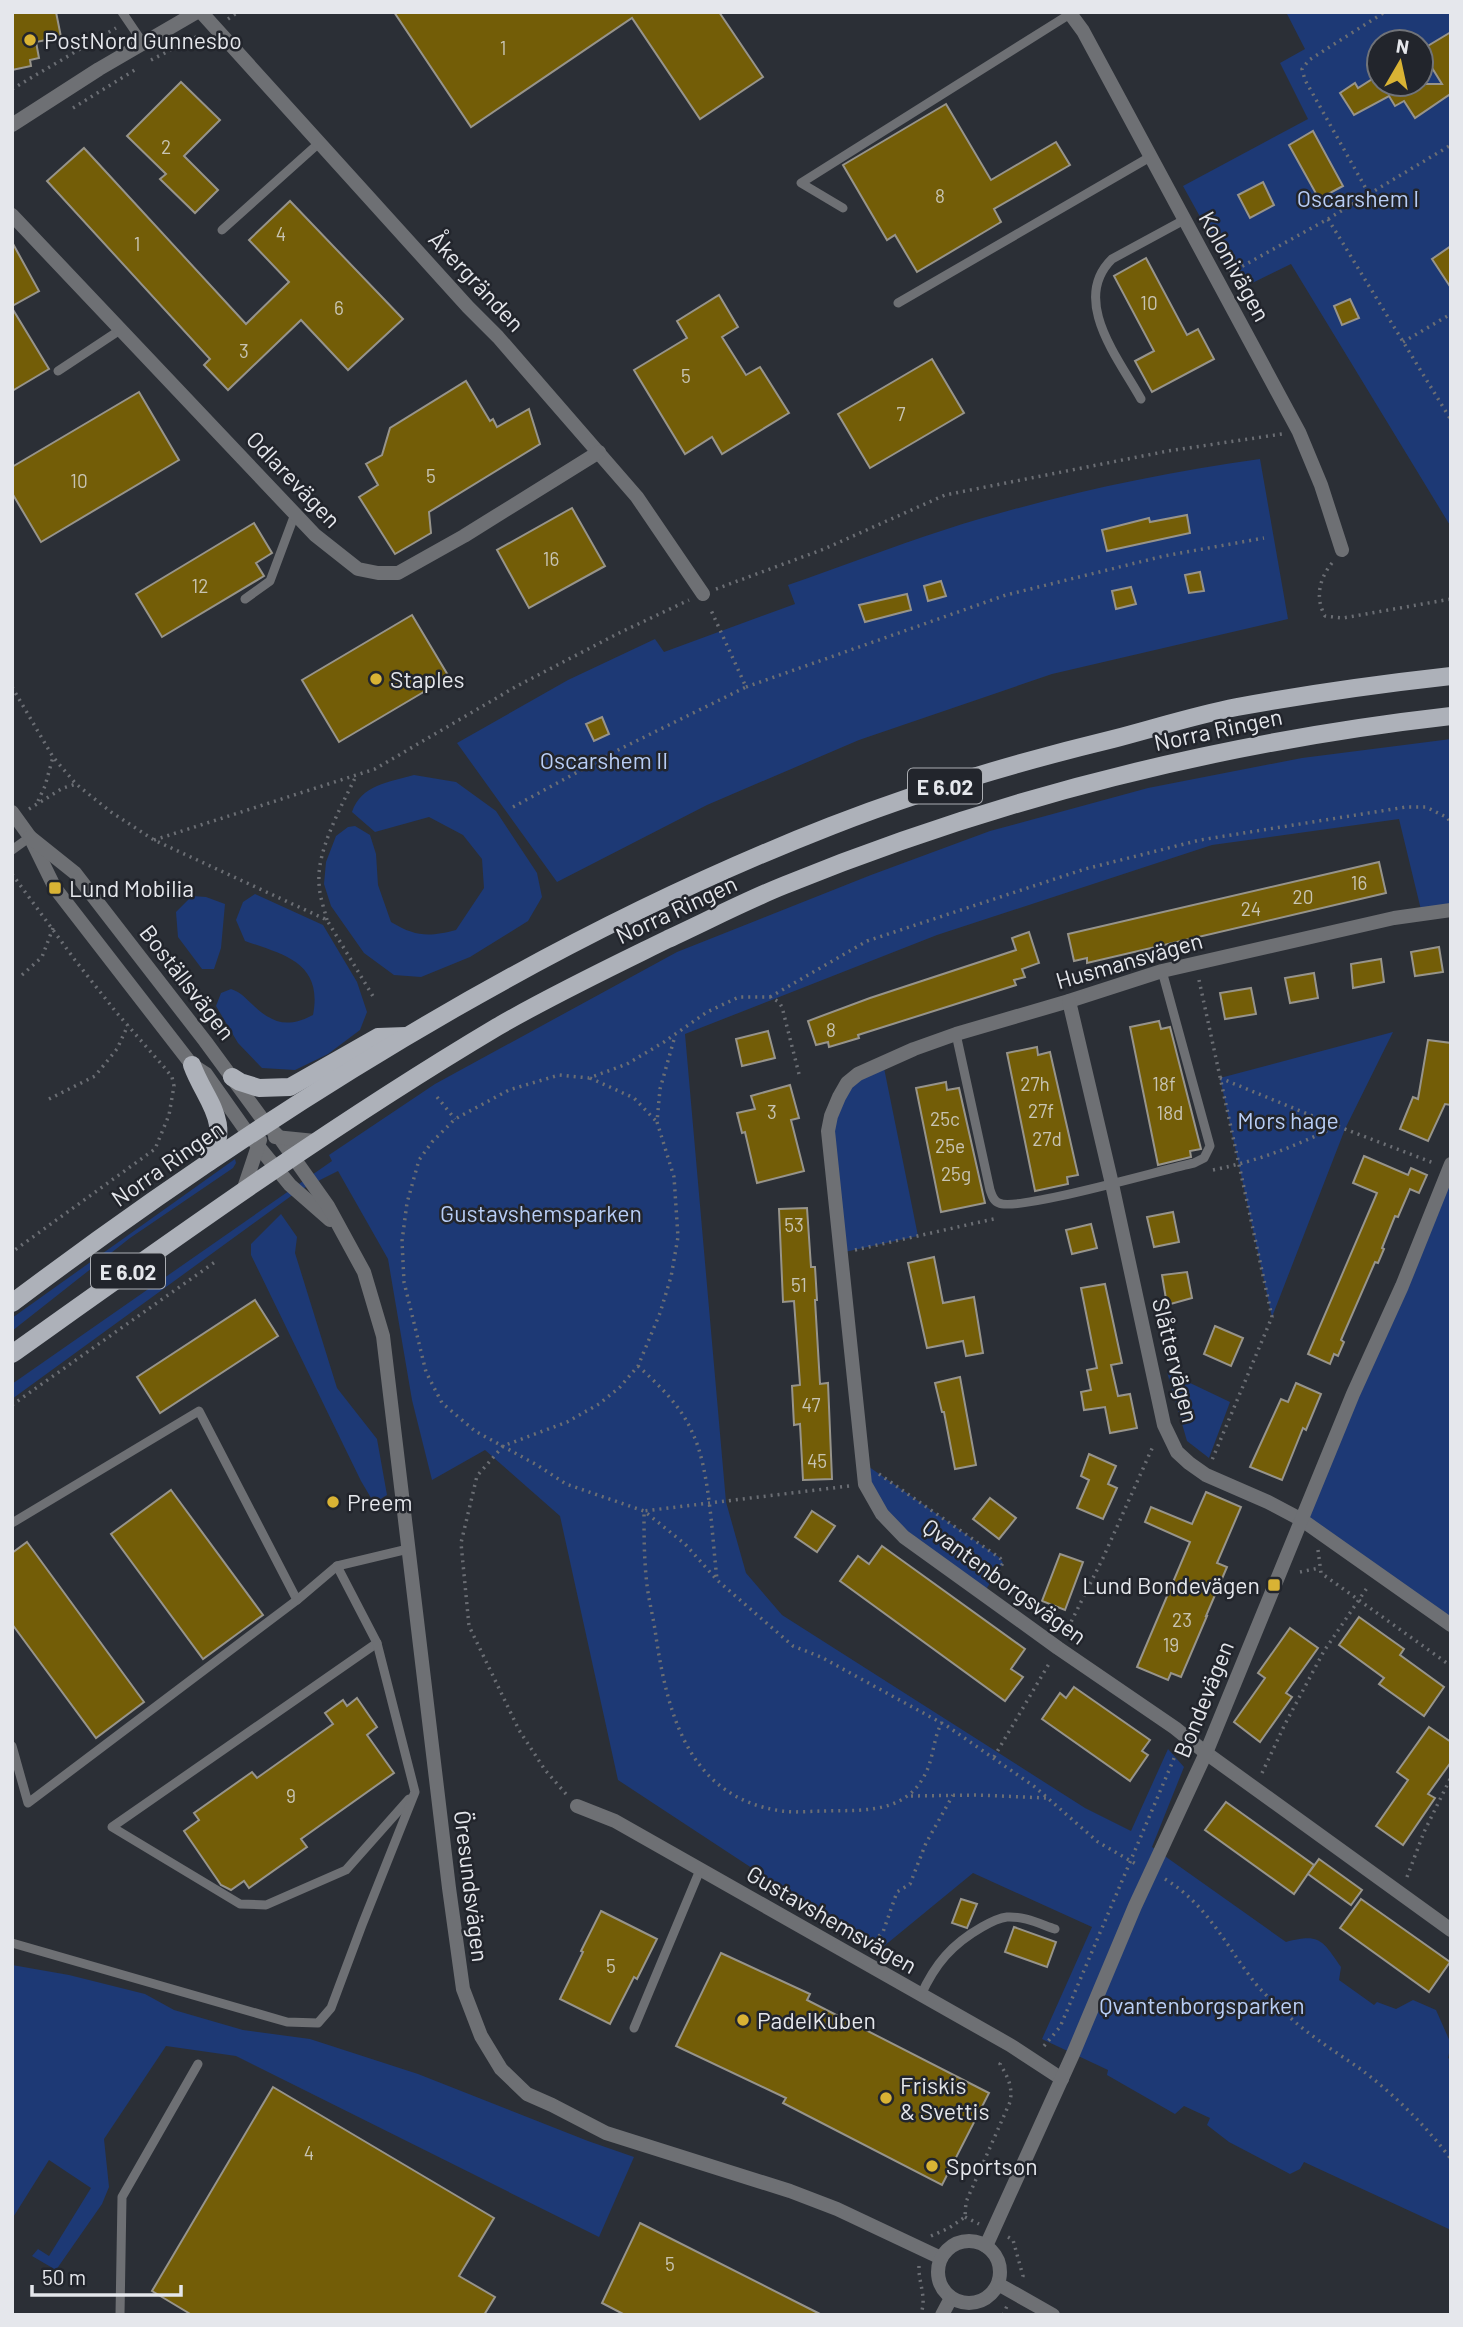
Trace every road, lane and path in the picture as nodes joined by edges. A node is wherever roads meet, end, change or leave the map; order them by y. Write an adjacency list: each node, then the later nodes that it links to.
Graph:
1 (199, 12): 6 (street, Åkergränden); 7 (street)
2 (238, 12): 6 (path)
3 (1385, 12): 14 (path)
4 (1070, 13): 13 (street, Kolonivägen); 15 (lane)
5 (125, 17): 7 (lane); 8 (path)
6 (215, 28): 9 (path); 11 (street, Åkergränden)
7 (144, 43): 10 (street)
8 (12, 89)
9 (65, 113)
10 (12, 125)
11 (319, 143): 19 (lane); 29 (street, Åkergränden)
12 (1451, 145): 14 (path)
13 (1150, 157): 18 (street, Kolonivägen); 21 (lane)
14 (1368, 194): 17 (path)
15 (843, 208)
16 (12, 215): 23 (street, Odlarevägen)
17 (1328, 219): 20 (path); 24 (path)
18 (1184, 220): 20 (street, Kolonivägen); 26 (lane)
19 (222, 230)
20 (1216, 281): 28 (street, Kolonivägen)
21 (898, 303)
22 (1451, 314): 24 (path)
23 (120, 330): 25 (lane); 30 (street, Odlarevägen)
24 (1403, 342): 27 (path)
25 (58, 371)
26 (1141, 399)
27 (1451, 420)
28 (1299, 432): 32 (street, Kolonivägen); 33 (path)
29 (599, 452): 30 (street, Odlarevägen); 33 (street, Åkergränden)
30 (295, 514): 34 (lane)
31 (1264, 538): 38 (path)
32 (1342, 550): 35 (path)
33 (703, 594): 38 (path); 41 (path)
34 (245, 599)
35 (1451, 599)
36 (1451, 676): 62 (main road, Norra Ringen / E 6.02)
37 (12, 687): 40 (path)
38 (746, 687): 43 (path)
39 (1451, 716): 76 (main road, Norra Ringen / E 6.02)
40 (53, 757): 42 (path); 42 (path)
41 (355, 778): 47 (path); 51 (path)
42 (76, 784): 47 (path)
43 (513, 807)
44 (12, 812): 46 (street, Boställsvägen)
45 (1451, 825): 56 (path)
46 (30, 837): 48 (lane); 63 (street, Boställsvägen); 65 (street, Boställsvägen)
47 (154, 840): 51 (path)
48 (12, 850)
49 (12, 874): 52 (path)
50 (1451, 910): 53 (street, Husmansvägen)
51 (327, 920): 57 (path)
52 (52, 928): 55 (path); 59 (path)
53 (1195, 962): 54 (street, Husmansvägen); 67 (path)
54 (1162, 971): 58 (street, Husmansvägen); 81 (lane)
55 (22, 975)
56 (770, 997): 60 (path); 64 (path)
57 (374, 998)
58 (1069, 1001): 61 (street, Husmansvägen); 81 (street, Slåttervägen)
59 (128, 1025): 70 (path); 84 (path)
60 (676, 1034): 66 (path); 72 (path)
61 (956, 1034): 69 (street, Husmansvägen); 81 (lane)
62 (410, 1036): 65 (main road); 74 (main road, Norra Ringen / E 6.02)
63 (192, 1065): 74 (street, Boställsvägen); 78 (main road)
64 (799, 1074)
65 (232, 1077): 74 (street, Boställsvägen)
66 (589, 1078): 71 (path); 72 (path)
67 (1220, 1078): 73 (path); 93 (path)
68 (438, 1097): 71 (path)
69 (839, 1097): 92 (street, Qvantenborgsvägen)
70 (49, 1099)
71 (455, 1119): 91 (path)
72 (657, 1122): 88 (path)
73 (1337, 1126)
74 (258, 1135): 75 (street, Öresundsvägen); 78 (main road, Norra Ringen / E 6.02); 80 (street, Öresundsvägen); 82 (street)
75 (279, 1137): 76 (street); 77 (street, Öresundsvägen)
76 (315, 1141): 77 (main road, Norra Ringen / E 6.02)
77 (292, 1156): 80 (main road, Norra Ringen / E 6.02); 83 (street, Öresundsvägen)
78 (209, 1163): 86 (main road, Norra Ringen / E 6.02)
79 (1451, 1164): 97 (street, Bondevägen)
80 (276, 1168): 82 (main road, Norra Ringen / E 6.02); 83 (street, Öresundsvägen)
81 (1112, 1184): 90 (street, Slåttervägen)
82 (244, 1188): 87 (main road, Norra Ringen / E 6.02)
83 (340, 1230): 100 (street, Öresundsvägen)
84 (12, 1252)
85 (215, 1262): 89 (path)
86 (12, 1303)
87 (12, 1354)
88 (638, 1366): 91 (path); 95 (path)
89 (12, 1405)
90 (1164, 1425): 93 (street, Slåttervägen); 111 (path)
91 (503, 1446): 96 (path); 124 (path)
92 (862, 1462): 94 (street, Qvantenborgsvägen); 106 (path)
93 (1206, 1475): 97 (street, Slåttervägen)
94 (865, 1484): 95 (path); 106 (street, Qvantenborgsvägen)
95 (708, 1504): 96 (path); 105 (path)
96 (644, 1511): 105 (path); 122 (path)
97 (1302, 1520): 99 (street, Slåttervägen); 116 (street, Bondevägen)
98 (12, 1523): 107 (lane)
99 (1317, 1530): 102 (path); 103 (street, Slåttervägen)
100 (408, 1549): 101 (lane); 140 (street, Öresundsvägen)
101 (337, 1566): 107 (lane); 110 (lane)
102 (1320, 1568): 104 (path); 108 (path)
103 (1378, 1572): 108 (path); 109 (street, Slåttervägen)
104 (1293, 1574)
105 (717, 1580): 113 (path)
106 (983, 1594): 111 (street, Qvantenborgsvägen)
107 (297, 1600): 115 (lane)
108 (1359, 1600): 112 (path); 119 (path)
109 (1451, 1625)
110 (377, 1643): 120 (lane); 120 (lane)
111 (1058, 1648): 114 (street, Qvantenborgsvägen); 117 (path)
112 (1451, 1666)
113 (942, 1723): 117 (path); 122 (path)
114 (1184, 1735): 116 (street, Qvantenborgsvägen); 125 (path)
115 (12, 1746)
116 (1206, 1753): 119 (street, Qvantenborgsvägen); 127 (street, Bondevägen)
117 (994, 1757): 123 (path)
118 (1451, 1777): 128 (path)
119 (1255, 1788): 128 (street, Qvantenborgsvägen)
120 (415, 1792): 131 (lane)
121 (953, 1795): 122 (path); 123 (path); 132 (path)
122 (909, 1796)
123 (1048, 1798): 125 (path)
124 (577, 1806): 126 (street, Gustavshemsvägen)
125 (1130, 1861): 127 (path); 137 (path)
126 (700, 1870): 132 (street, Gustavshemsvägen); 134 (lane)
127 (1152, 1870): 137 (street, Bondevägen); 138 (path)
128 (1400, 1893): 130 (street, Qvantenborgsvägen)
129 (1055, 1929): 133 (lane)
130 (1451, 1930)
131 (12, 1945)
132 (859, 1961): 133 (street, Gustavshemsvägen)
133 (920, 1995): 137 (street, Gustavshemsvägen)
134 (634, 2028)
135 (198, 2064): 144 (lane)
136 (1000, 2064): 140 (path)
137 (1062, 2079): 139 (street, Bondevägen)
138 (1451, 2159)
139 (986, 2246): 141 (street); 142 (street)
140 (923, 2249): 141 (street, Öresundsvägen); 145 (path)
141 (941, 2258): 143 (street)
142 (998, 2284): 143 (street); 147 (street)
143 (951, 2298): 146 (street)
144 (120, 2315)
145 (920, 2315)
146 (942, 2315)
147 (1053, 2315)

